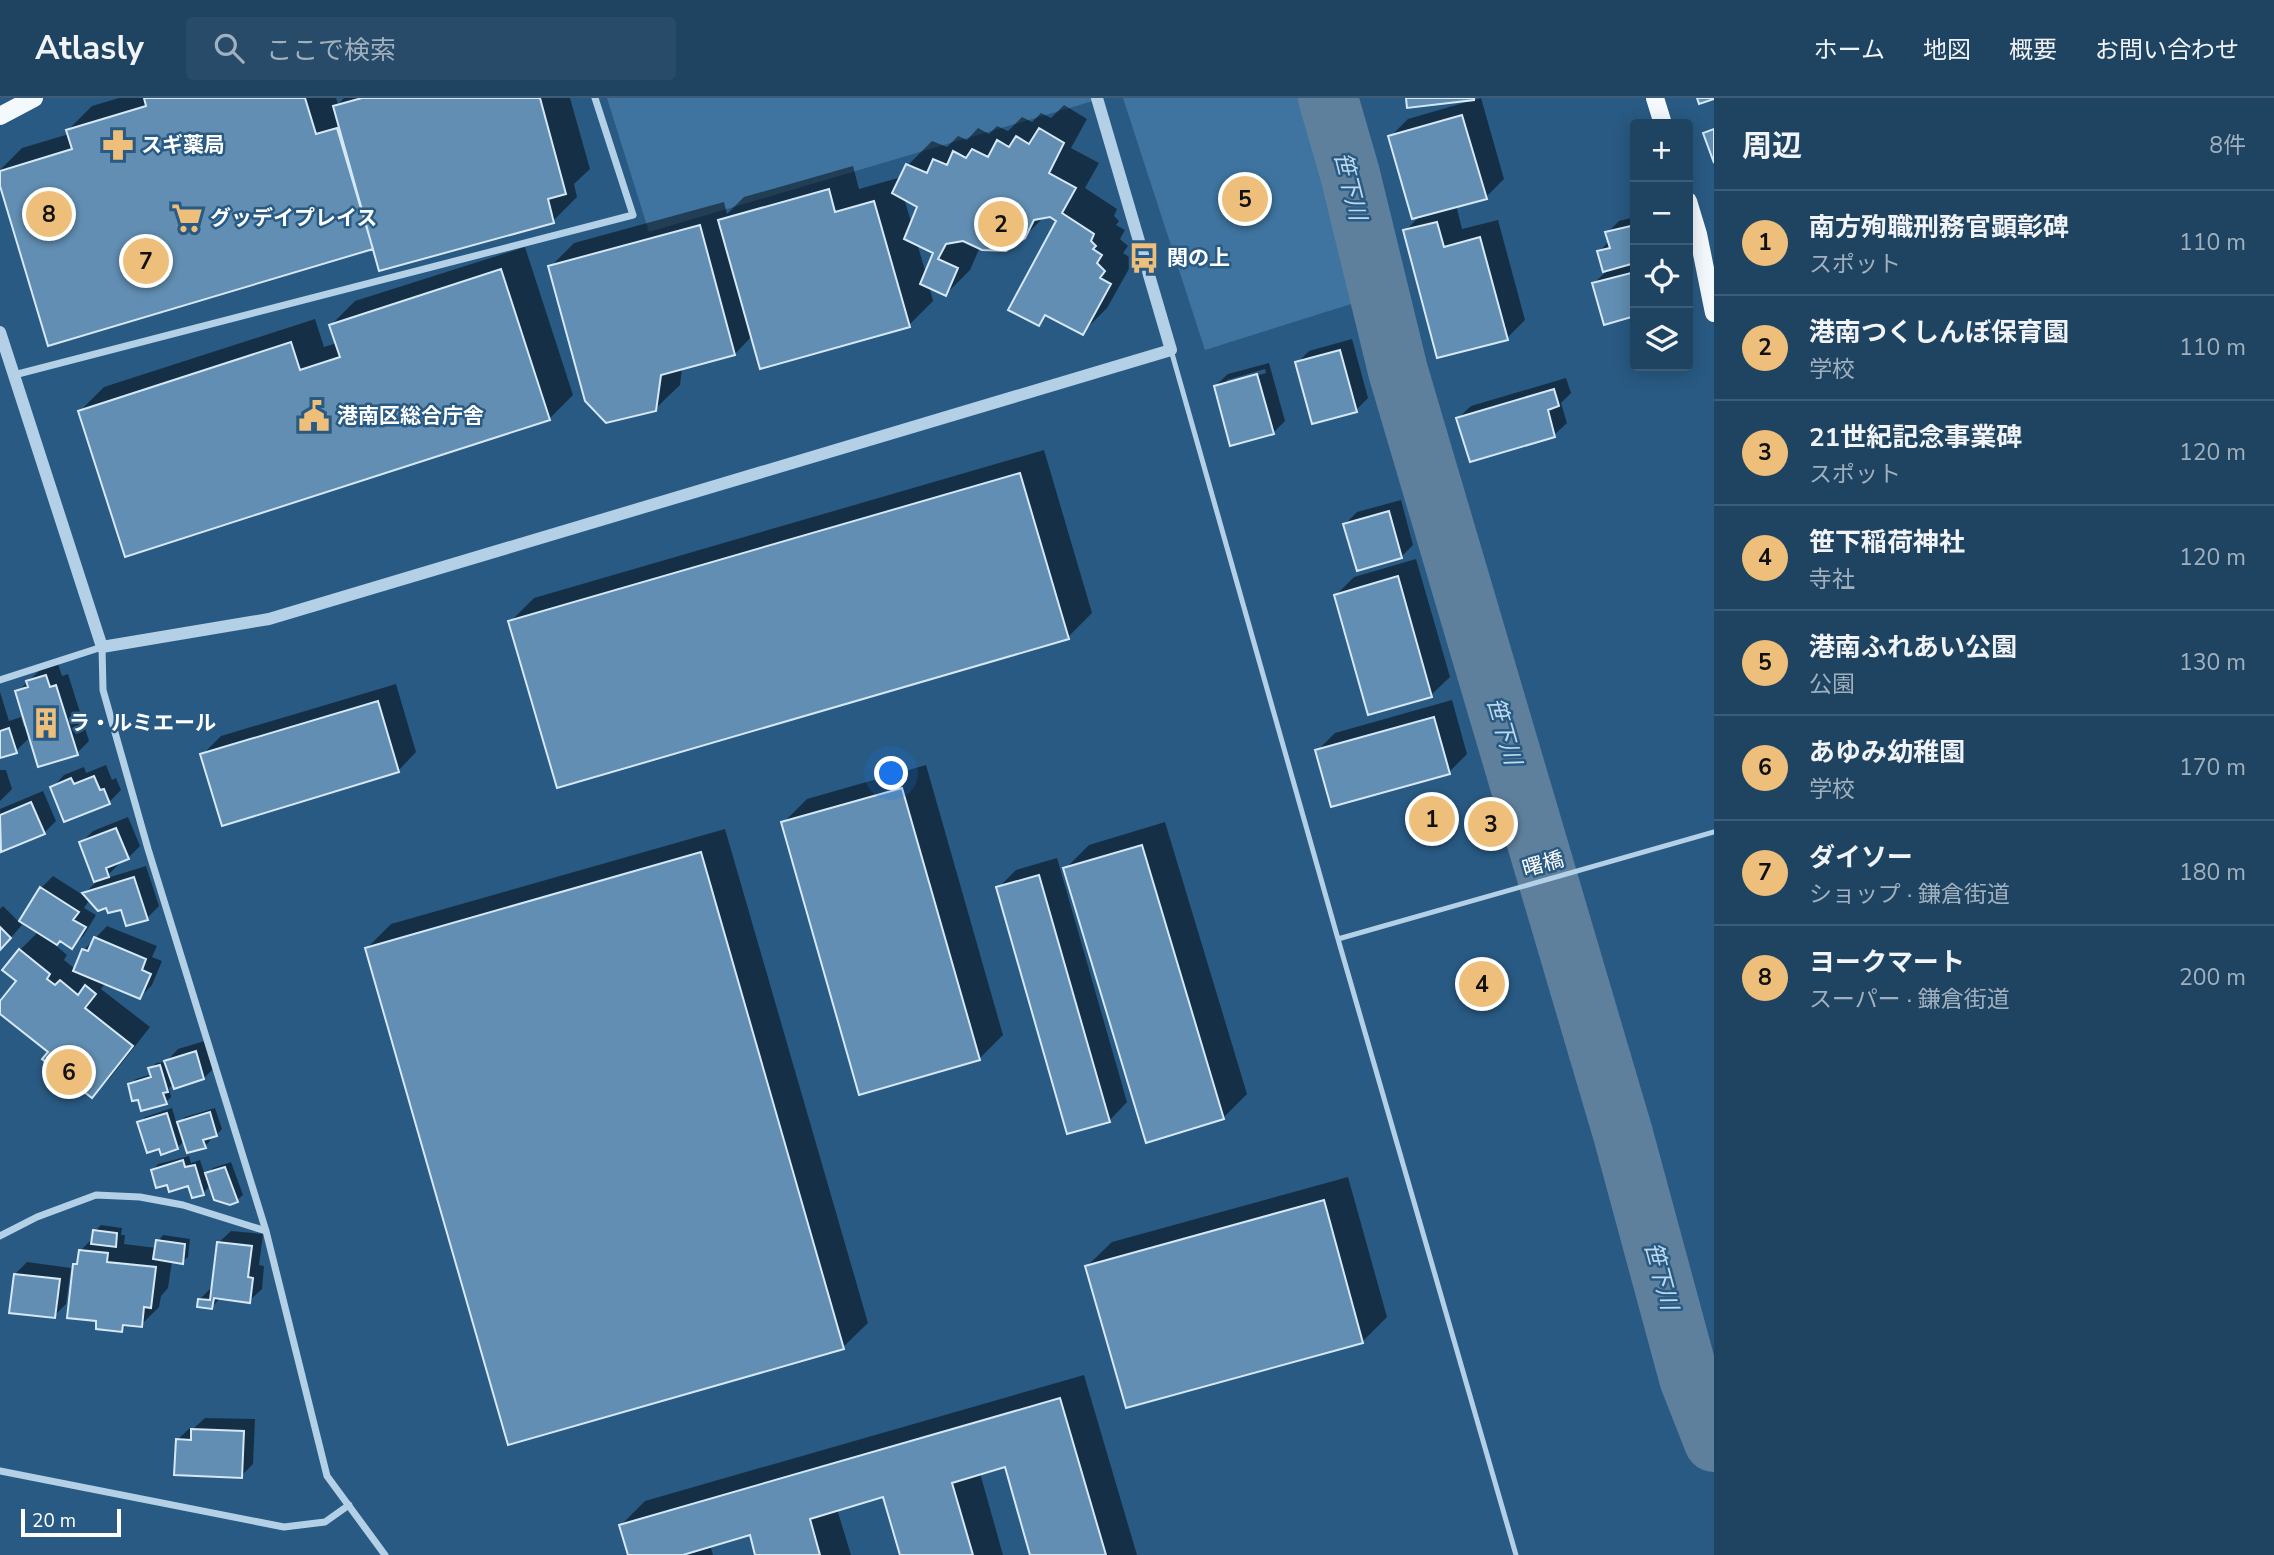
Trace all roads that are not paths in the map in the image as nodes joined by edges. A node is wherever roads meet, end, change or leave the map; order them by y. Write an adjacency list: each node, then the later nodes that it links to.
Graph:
1 (34, 98): 5 (main road)
2 (595, 98): 11 (street)
3 (1097, 98): 10 (street)
4 (1655, 98): 6 (main road)
5 (0, 116)
6 (1661, 119)
7 (1693, 216): 8 (main road)
8 (1714, 313)
9 (0, 332): 11 (street)
10 (1171, 350): 12 (street); 15 (lane)
11 (14, 375): 12 (street)
12 (102, 647): 13 (street); 16 (street)
13 (0, 680)
14 (1714, 832): 15 (lane, 曙橋)
15 (1338, 939): 21 (lane)
16 (267, 1231): 17 (street); 19 (street)
17 (0, 1236)
18 (0, 1471): 19 (street)
19 (349, 1505): 20 (street)
20 (385, 1555)
21 (1516, 1555)

